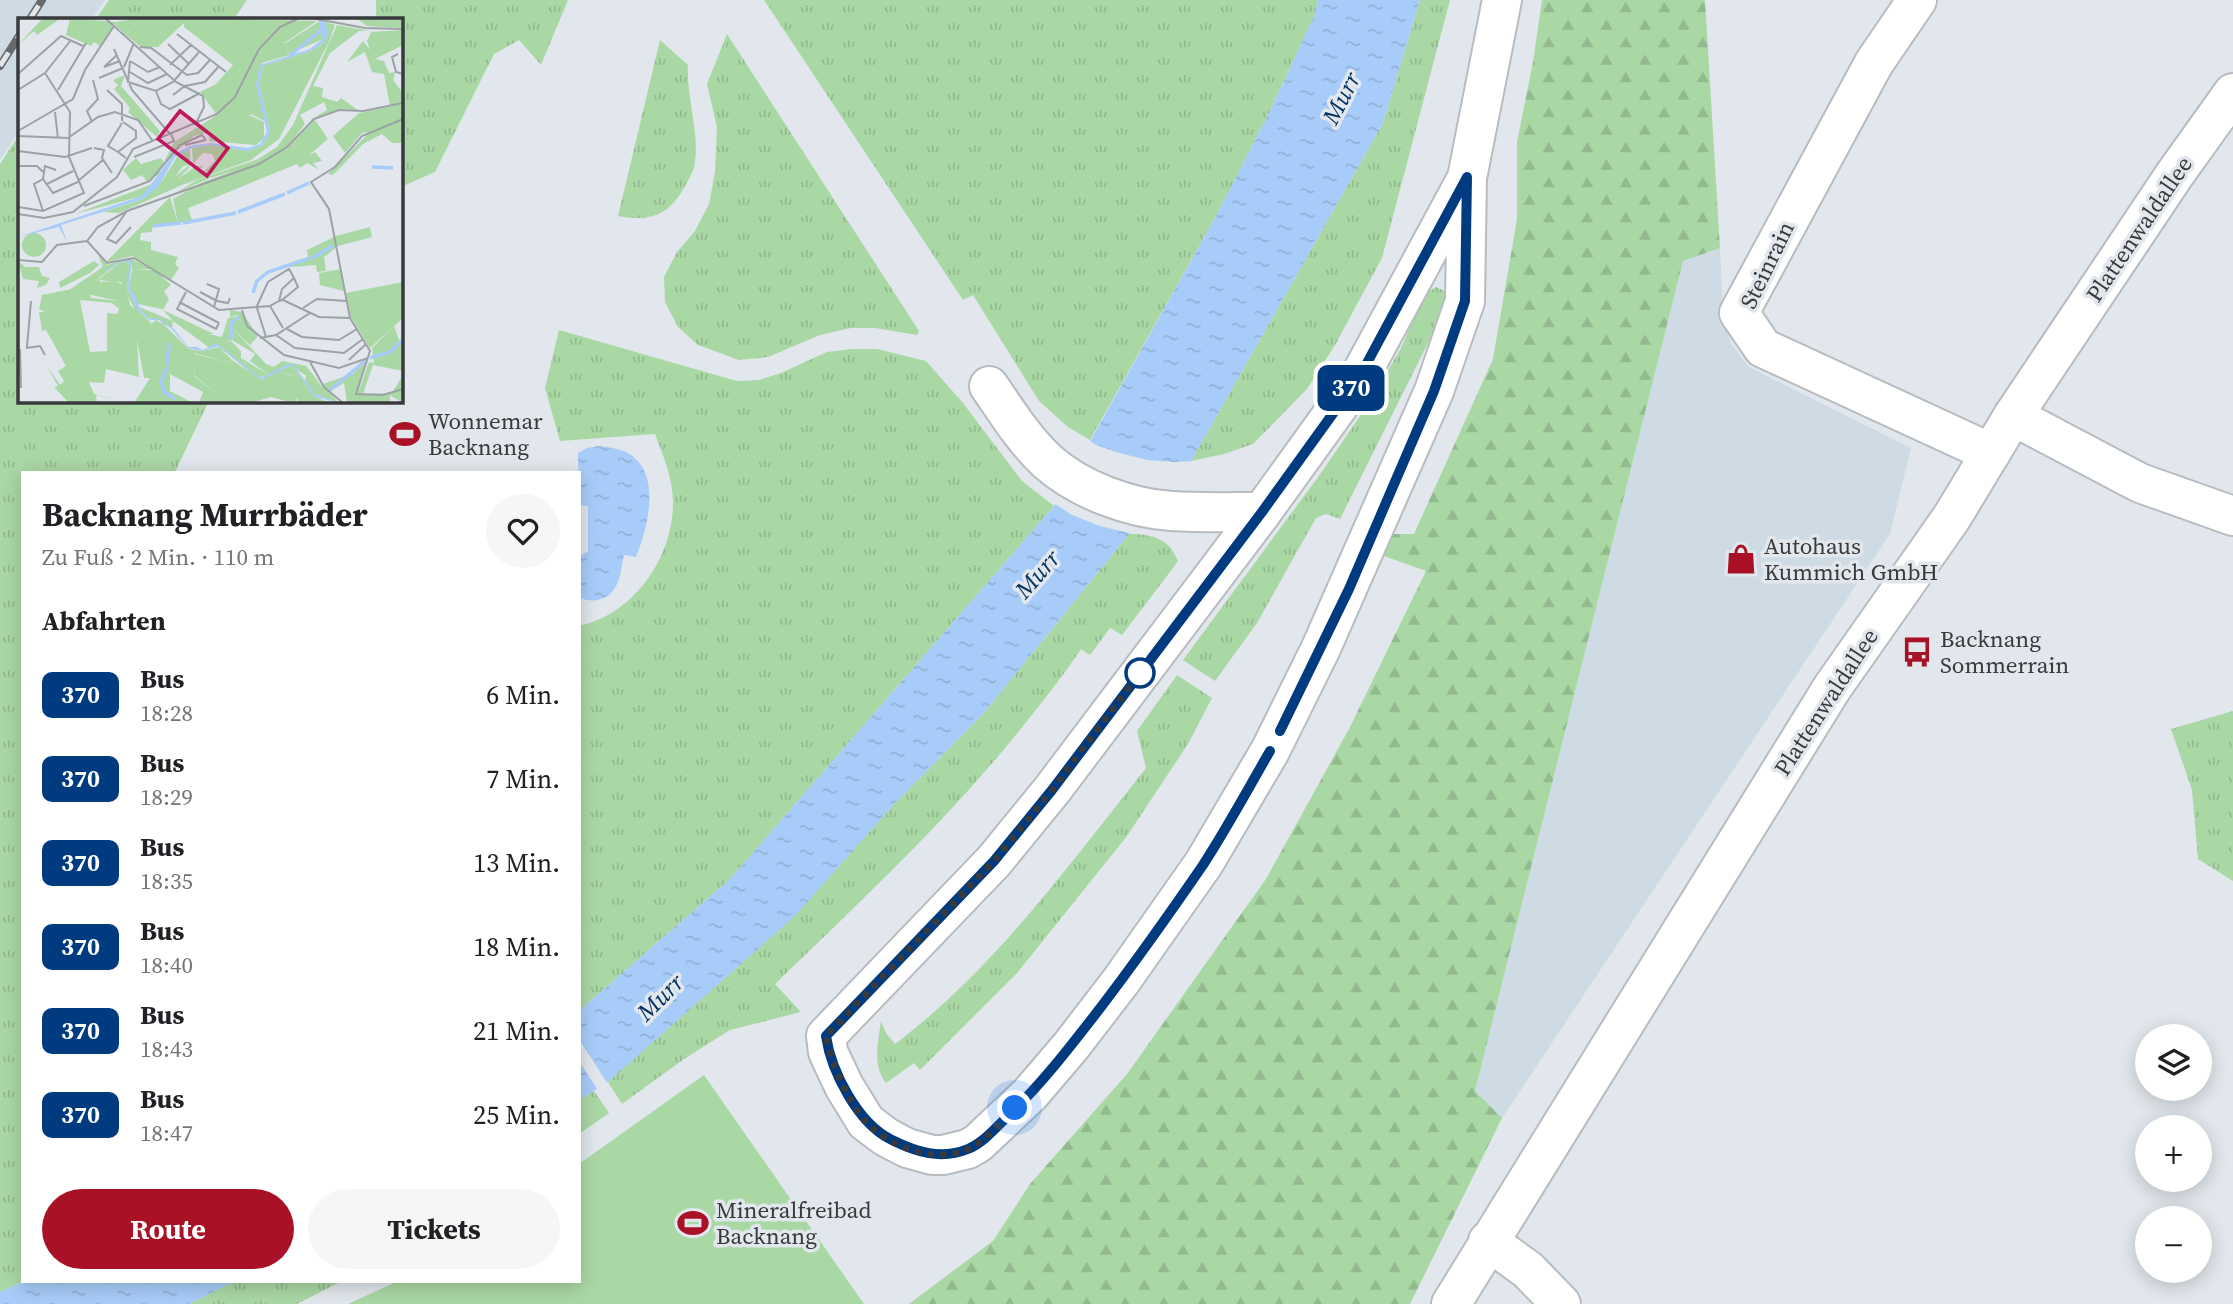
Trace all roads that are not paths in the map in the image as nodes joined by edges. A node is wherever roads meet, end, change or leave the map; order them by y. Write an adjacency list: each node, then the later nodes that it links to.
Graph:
1 (1502, 0): 4 (street)
2 (1917, 0): 7 (street, Steinrain)
3 (2233, 93): 6 (street, Plattenwaldallee)
4 (1467, 177): 8 (street); 8 (street)
5 (989, 386): 8 (street)
6 (2013, 416): 7 (street, Plattenwaldallee); 9 (street)
7 (1991, 453): 10 (street, Plattenwaldallee)
8 (1262, 512)
9 (2233, 516)
10 (1488, 1241): 11 (street, Plattenwaldallee); 12 (street)
11 (1451, 1304)
12 (1561, 1304)

